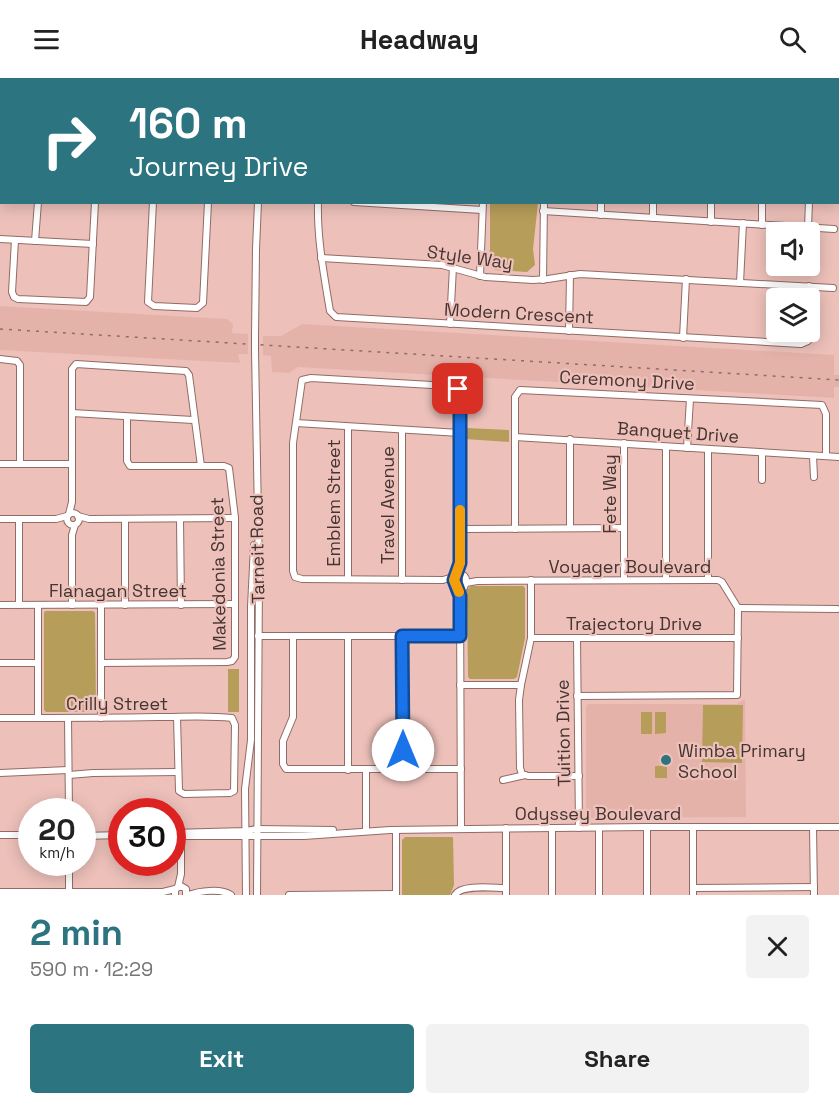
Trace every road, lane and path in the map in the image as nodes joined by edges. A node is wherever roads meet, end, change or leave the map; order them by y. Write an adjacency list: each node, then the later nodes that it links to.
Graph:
1 (38, 204): 27 (street)
2 (95, 204): 28 (street)
3 (153, 204): 4 (street)
4 (208, 204)
5 (258, 204): 67 (street, Tarneit Road, bridge)
6 (318, 204): 29 (street, Modern Crescent)
7 (424, 204): 14 (street)
8 (544, 204): 15 (street)
9 (602, 204): 16 (street)
10 (653, 204): 17 (street)
11 (711, 204): 18 (street)
12 (762, 204): 21 (street)
13 (809, 204): 19 (street)
14 (483, 206): 32 (street)
15 (543, 211): 16 (street); 34 (street)
16 (601, 215): 17 (street)
17 (653, 218): 18 (street)
18 (711, 222): 20 (street)
19 (808, 222)
20 (743, 223): 21 (street); 35 (street)
21 (762, 225): 22 (street)
22 (766, 225)
23 (820, 228): 24 (street)
24 (834, 229)
25 (0, 239): 26 (street)
26 (15, 240): 27 (street); 28 (street)
27 (35, 241): 28 (street)
28 (93, 244)
29 (321, 258): 30 (street, Style Way); 38 (street, Modern Crescent)
30 (453, 267): 32 (street, Style Way); 38 (street)
31 (570, 275): 33 (street, Style Way); 34 (street, Style Way); 39 (street)
32 (480, 276): 34 (street, Style Way)
33 (686, 279): 35 (street, Style Way); 40 (street)
34 (543, 280)
35 (740, 283): 36 (street, Style Way)
36 (809, 286): 37 (street, Style Way)
37 (833, 288)
38 (450, 324): 39 (street, Modern Crescent)
39 (569, 331): 40 (street, Modern Crescent)
40 (683, 338): 41 (street, Modern Crescent)
41 (806, 342)
42 (0, 359): 62 (street)
43 (690, 399): 51 (street, Ceremony Drive); 55 (street); 59 (street, Ceremony Drive)
44 (72, 413): 45 (street); 46 (street); 63 (street)
45 (127, 417): 46 (street); 64 (street, Makedonia Street)
46 (193, 420): 64 (street)
47 (296, 423): 48 (street); 50 (street); 78 (street, Voyager Boulevard)
48 (348, 427): 49 (street); 78 (street, Emblem Street)
49 (402, 430): 50 (street); 79 (street, Travel Avenue)
50 (460, 433): 74 (street)
51 (514, 437): 52 (street, Banquet Drive); 77 (street, Ceremony Drive)
52 (570, 439): 53 (street, Banquet Drive); 75 (street)
53 (624, 443): 54 (street, Banquet Drive); 76 (street, Fete Way)
54 (666, 447): 55 (street, Banquet Drive); 83 (street)
55 (687, 448): 56 (street, Banquet Drive)
56 (708, 449): 57 (street, Banquet Drive); 84 (street)
57 (762, 453): 58 (street, Banquet Drive); 66 (street)
58 (813, 456): 59 (street, Banquet Drive); 65 (street)
59 (826, 456): 60 (street, Banquet Drive)
60 (839, 457)
61 (0, 464): 62 (street)
62 (20, 464): 63 (street)
63 (72, 464): 71 (street)
64 (201, 466): 68 (street, Makedonia Street)
65 (813, 477)
66 (762, 480)
67 (257, 517): 95 (street); 96 (street, Tarneit Road)
68 (236, 518): 73 (street); 86 (street, Makedonia Street)
69 (0, 519): 70 (street)
70 (19, 519): 71 (street); 88 (street)
71 (72, 519): 72 (street); 90 (street)
72 (126, 519): 73 (street); 92 (street)
73 (180, 519): 85 (street)
74 (460, 528): 77 (street); 80 (street)
75 (570, 528): 76 (street); 77 (street)
76 (624, 528): 82 (street, Fete Way)
77 (515, 529)
78 (348, 579): 79 (street, Voyager Boulevard)
79 (402, 580): 80 (street, Voyager Boulevard)
80 (460, 580): 81 (street, Voyager Boulevard); 100 (street)
81 (531, 580): 82 (street, Voyager Boulevard); 101 (street)
82 (624, 580): 83 (street, Voyager Boulevard)
83 (666, 580): 84 (street, Voyager Boulevard)
84 (708, 580): 93 (street, Voyager Boulevard)
85 (181, 604): 86 (street, Flanagan Street); 92 (street, Flanagan Street)
86 (235, 604): 106 (street, Makedonia Street)
87 (0, 605): 88 (street, Flanagan Street)
88 (19, 605): 89 (street, Flanagan Street)
89 (38, 605): 90 (street, Flanagan Street); 105 (street)
90 (72, 605): 91 (street, Flanagan Street)
91 (101, 605): 92 (street, Flanagan Street); 106 (street)
92 (125, 605)
93 (738, 608): 94 (street); 103 (street)
94 (837, 609)
95 (251, 627): 96 (street); 109 (street)
96 (258, 636): 97 (street); 109 (street); 138 (street, Tarneit Road)
97 (293, 636): 98 (street); 118 (street)
98 (348, 636): 99 (street); 118 (street)
99 (402, 636): 100 (street); 116 (street)
100 (460, 636): 107 (street)
101 (531, 638): 102 (street, Trajectory Drive); 108 (street)
102 (577, 638): 103 (street, Trajectory Drive); 110 (street, Tuition Drive)
103 (738, 638): 110 (street)
104 (0, 663): 105 (street)
105 (38, 663): 113 (street)
106 (101, 663): 115 (street)
107 (460, 685): 108 (street); 117 (street)
108 (520, 685): 123 (street)
109 (251, 695): 140 (street)
110 (578, 696): 124 (street, Tuition Drive)
111 (177, 717): 115 (street, Crilly Street); 121 (street); 121 (street, Crilly Street)
112 (0, 718): 113 (street, Crilly Street)
113 (38, 718): 114 (street, Crilly Street)
114 (68, 718): 115 (street, Crilly Street); 122 (street)
115 (101, 718)
116 (403, 769): 117 (street); 119 (street)
117 (461, 769): 135 (street)
118 (348, 770): 119 (street)
119 (366, 770): 136 (street)
120 (0, 772): 122 (street)
121 (178, 772): 122 (street)
122 (69, 773): 126 (street)
123 (525, 775): 124 (street); 125 (street)
124 (579, 776): 133 (street, Tuition Drive)
125 (503, 780)
126 (69, 798)
127 (646, 827): 128 (street, Odyssey Boulevard); 134 (street, Odyssey Boulevard); 160 (street)
128 (693, 827): 129 (street, Odyssey Boulevard); 150 (street)
129 (813, 827): 130 (street, Odyssey Boulevard); 145 (street)
130 (839, 827)
131 (506, 828): 132 (street, Odyssey Boulevard); 135 (street, Odyssey Boulevard); 149 (street)
132 (552, 828): 133 (street, Odyssey Boulevard); 158 (street)
133 (579, 828): 134 (street, Odyssey Boulevard)
134 (599, 828): 159 (street)
135 (461, 829): 137 (street, Odyssey Boulevard)
136 (366, 830): 137 (street, Odyssey Boulevard); 138 (street, Odyssey Boulevard)
137 (396, 830): 156 (street)
138 (257, 832): 140 (street, Odyssey Boulevard); 153 (street, Tarneit Road)
139 (186, 834): 140 (street, Odyssey Boulevard)
140 (245, 834): 152 (street)
141 (0, 835): 142 (street)
142 (18, 835)
143 (69, 876): 147 (street)
144 (181, 876): 148 (street)
145 (814, 887): 150 (street); 161 (street)
146 (0, 892): 147 (street)
147 (69, 892): 148 (street)
148 (181, 892): 151 (street)
149 (506, 892): 157 (street)
150 (693, 892)
151 (231, 895)
152 (246, 895)
153 (257, 895)
154 (289, 895): 155 (street)
155 (341, 895): 156 (street)
156 (396, 895)
157 (455, 895)
158 (552, 895)
159 (599, 895)
160 (646, 895)
161 (814, 895)

